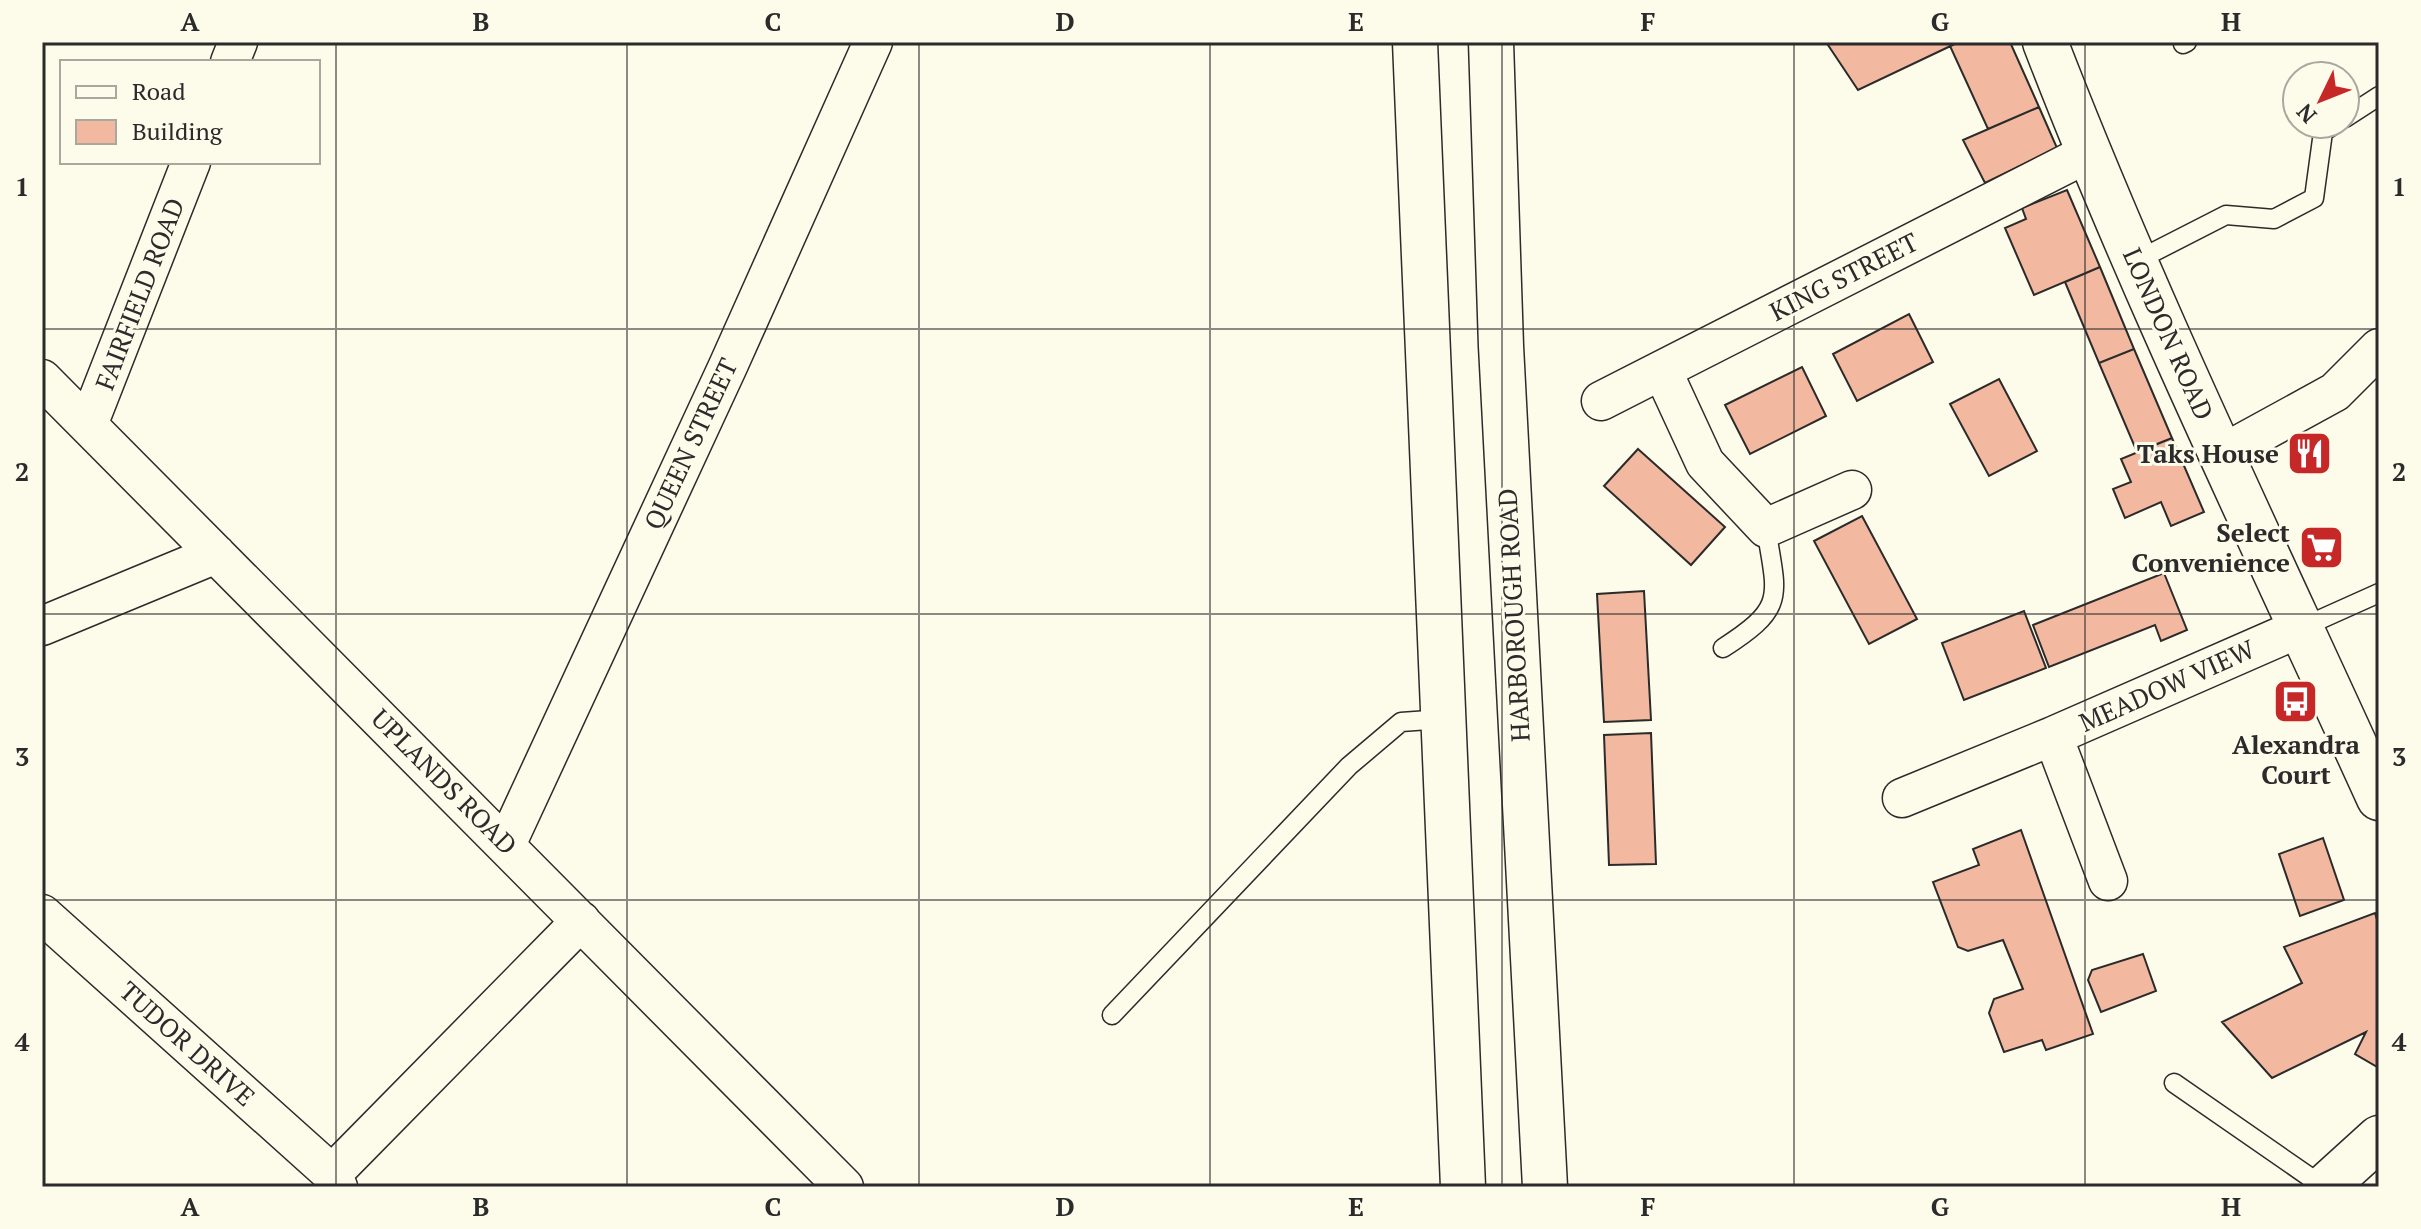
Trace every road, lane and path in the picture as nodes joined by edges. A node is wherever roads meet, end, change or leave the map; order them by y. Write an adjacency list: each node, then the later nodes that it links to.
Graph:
1 (873, 42): 28 (street, QUEEN STREET)
2 (1415, 42): 24 (main road)
3 (1491, 42): 32 (main road, HARBOROUGH ROAD)
4 (2045, 42): 8 (main road, LONDON ROAD)
5 (2379, 96): 6 (lane)
6 (2361, 108)
7 (2322, 140): 10 (lane)
8 (2088, 153): 10 (main road, LONDON ROAD); 12 (street, KING STREET)
9 (190, 164): 15 (street, FAIRFIELD ROAD)
10 (2134, 262): 16 (main road, LONDON ROAD)
11 (2379, 348): 16 (street)
12 (1662, 370): 14 (street, KING STREET); 18 (street)
13 (42, 379): 15 (street, UPLANDS ROAD)
14 (1601, 401)
15 (88, 425): 19 (street, UPLANDS ROAD)
16 (2222, 454): 22 (main road, LONDON ROAD)
17 (1852, 490): 18 (street)
18 (1766, 528): 23 (lane)
19 (216, 554): 21 (street); 28 (street, UPLANDS ROAD)
20 (2379, 593): 22 (lane, MEADOW VIEW)
21 (42, 626)
22 (2300, 628): 25 (street, MEADOW VIEW); 27 (main road, LONDON ROAD)
23 (1723, 648)
24 (1444, 719): 33 (lane); 38 (main road)
25 (2053, 736): 26 (street); 29 (street, MEADOW VIEW)
26 (1902, 798)
27 (2379, 798)
28 (506, 845): 31 (street, UPLANDS ROAD)
29 (2108, 881)
30 (42, 914): 36 (street, TUDOR DRIVE)
31 (581, 921): 36 (street, TUDOR DRIVE); 37 (street, UPLANDS ROAD)
32 (1532, 953): 39 (main road); 40 (main road, HARBOROUGH ROAD)
33 (1112, 1015)
34 (2174, 1083): 41 (lane)
35 (2379, 1138): 41 (main road)
36 (335, 1180)
37 (844, 1187)
38 (1463, 1187)
39 (1518, 1187)
40 (1545, 1187)
41 (2324, 1187)

